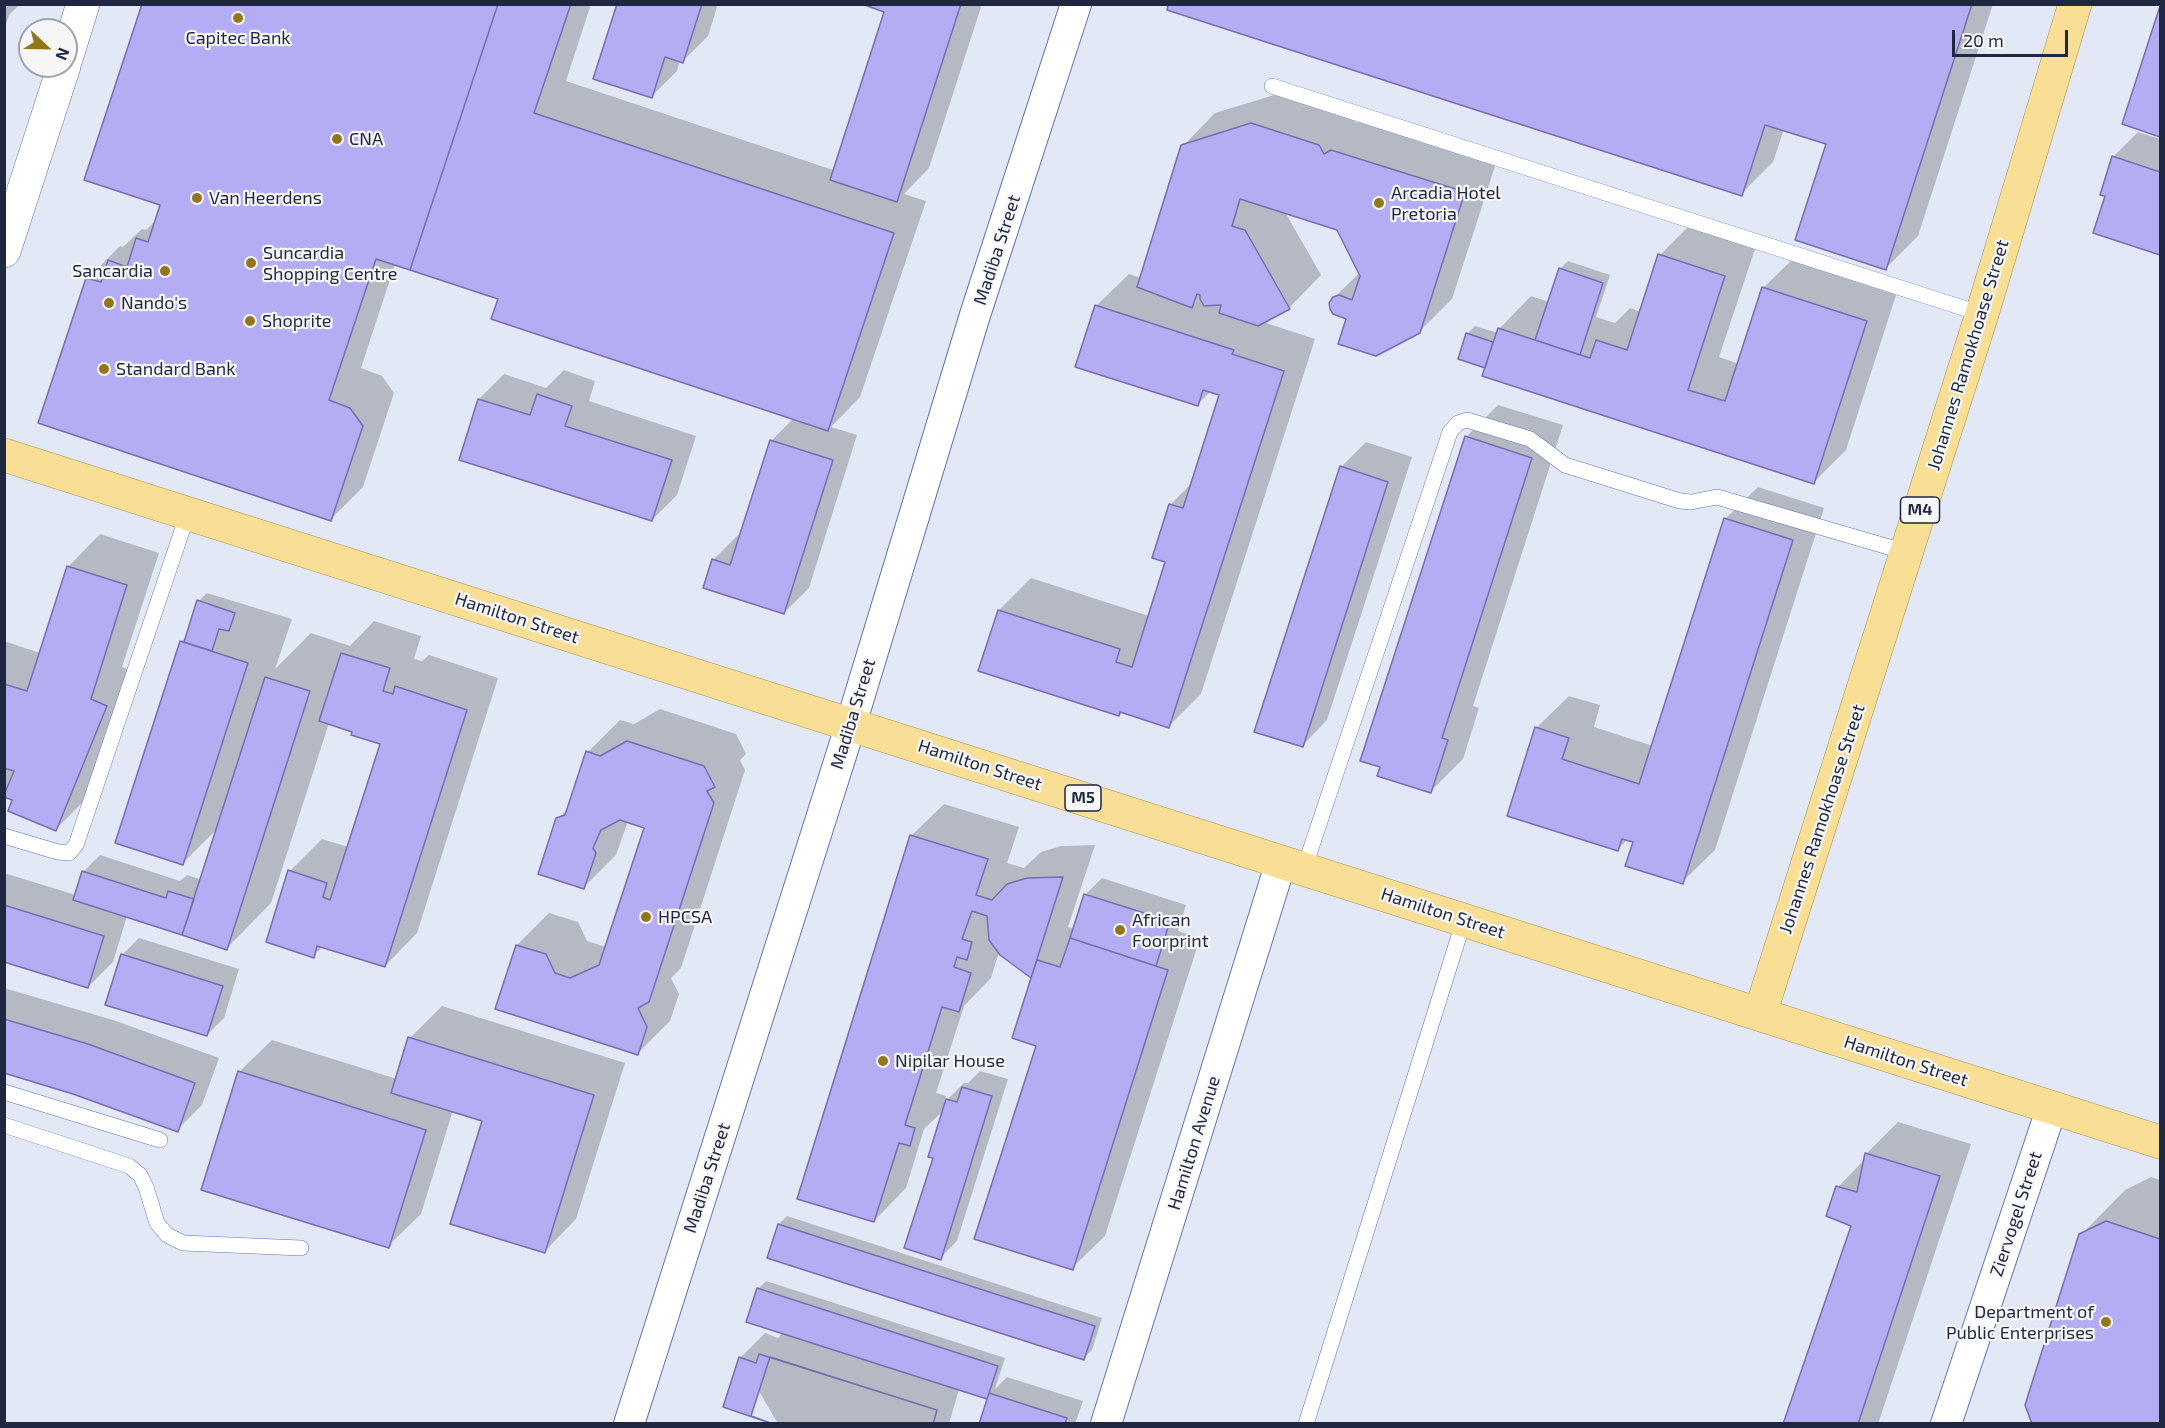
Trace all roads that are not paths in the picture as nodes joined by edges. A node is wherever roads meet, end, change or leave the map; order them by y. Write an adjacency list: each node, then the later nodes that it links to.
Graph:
1 (83, 4): 4 (main road)
2 (1076, 4): 12 (street, Madiba Street)
3 (2075, 4): 8 (main road, Johannes Ramokhoase Street / M4)
4 (78, 20)
5 (60, 78): 7 (main road)
6 (1272, 86): 8 (lane)
7 (4, 251)
8 (1982, 315): 11 (main road, Johannes Ramokhoase Street / M4)
9 (4, 455): 10 (main road, Hamilton Street / M5)
10 (188, 513): 12 (main road, Hamilton Street / M5); 13 (lane)
11 (1906, 552): 14 (lane); 16 (main road, Johannes Ramokhoase Street / M4)
12 (850, 724): 14 (main road, Hamilton Street / M5); 23 (street, Madiba Street)
13 (4, 836)
14 (1292, 865): 15 (main road, Hamilton Street / M5); 24 (street, Hamilton Avenue)
15 (1464, 920): 16 (main road, Hamilton Street / M5); 25 (lane)
16 (1760, 1014): 18 (main road, Hamilton Street / M5)
17 (4, 1092): 20 (lane)
18 (2052, 1107): 21 (main road, Hamilton Street / M5); 26 (street, Ziervogel Street)
19 (4, 1125): 22 (lane)
20 (160, 1140)
21 (2160, 1142)
22 (300, 1248)
23 (629, 1424)
24 (1106, 1424)
25 (1306, 1424)
26 (1946, 1424)

